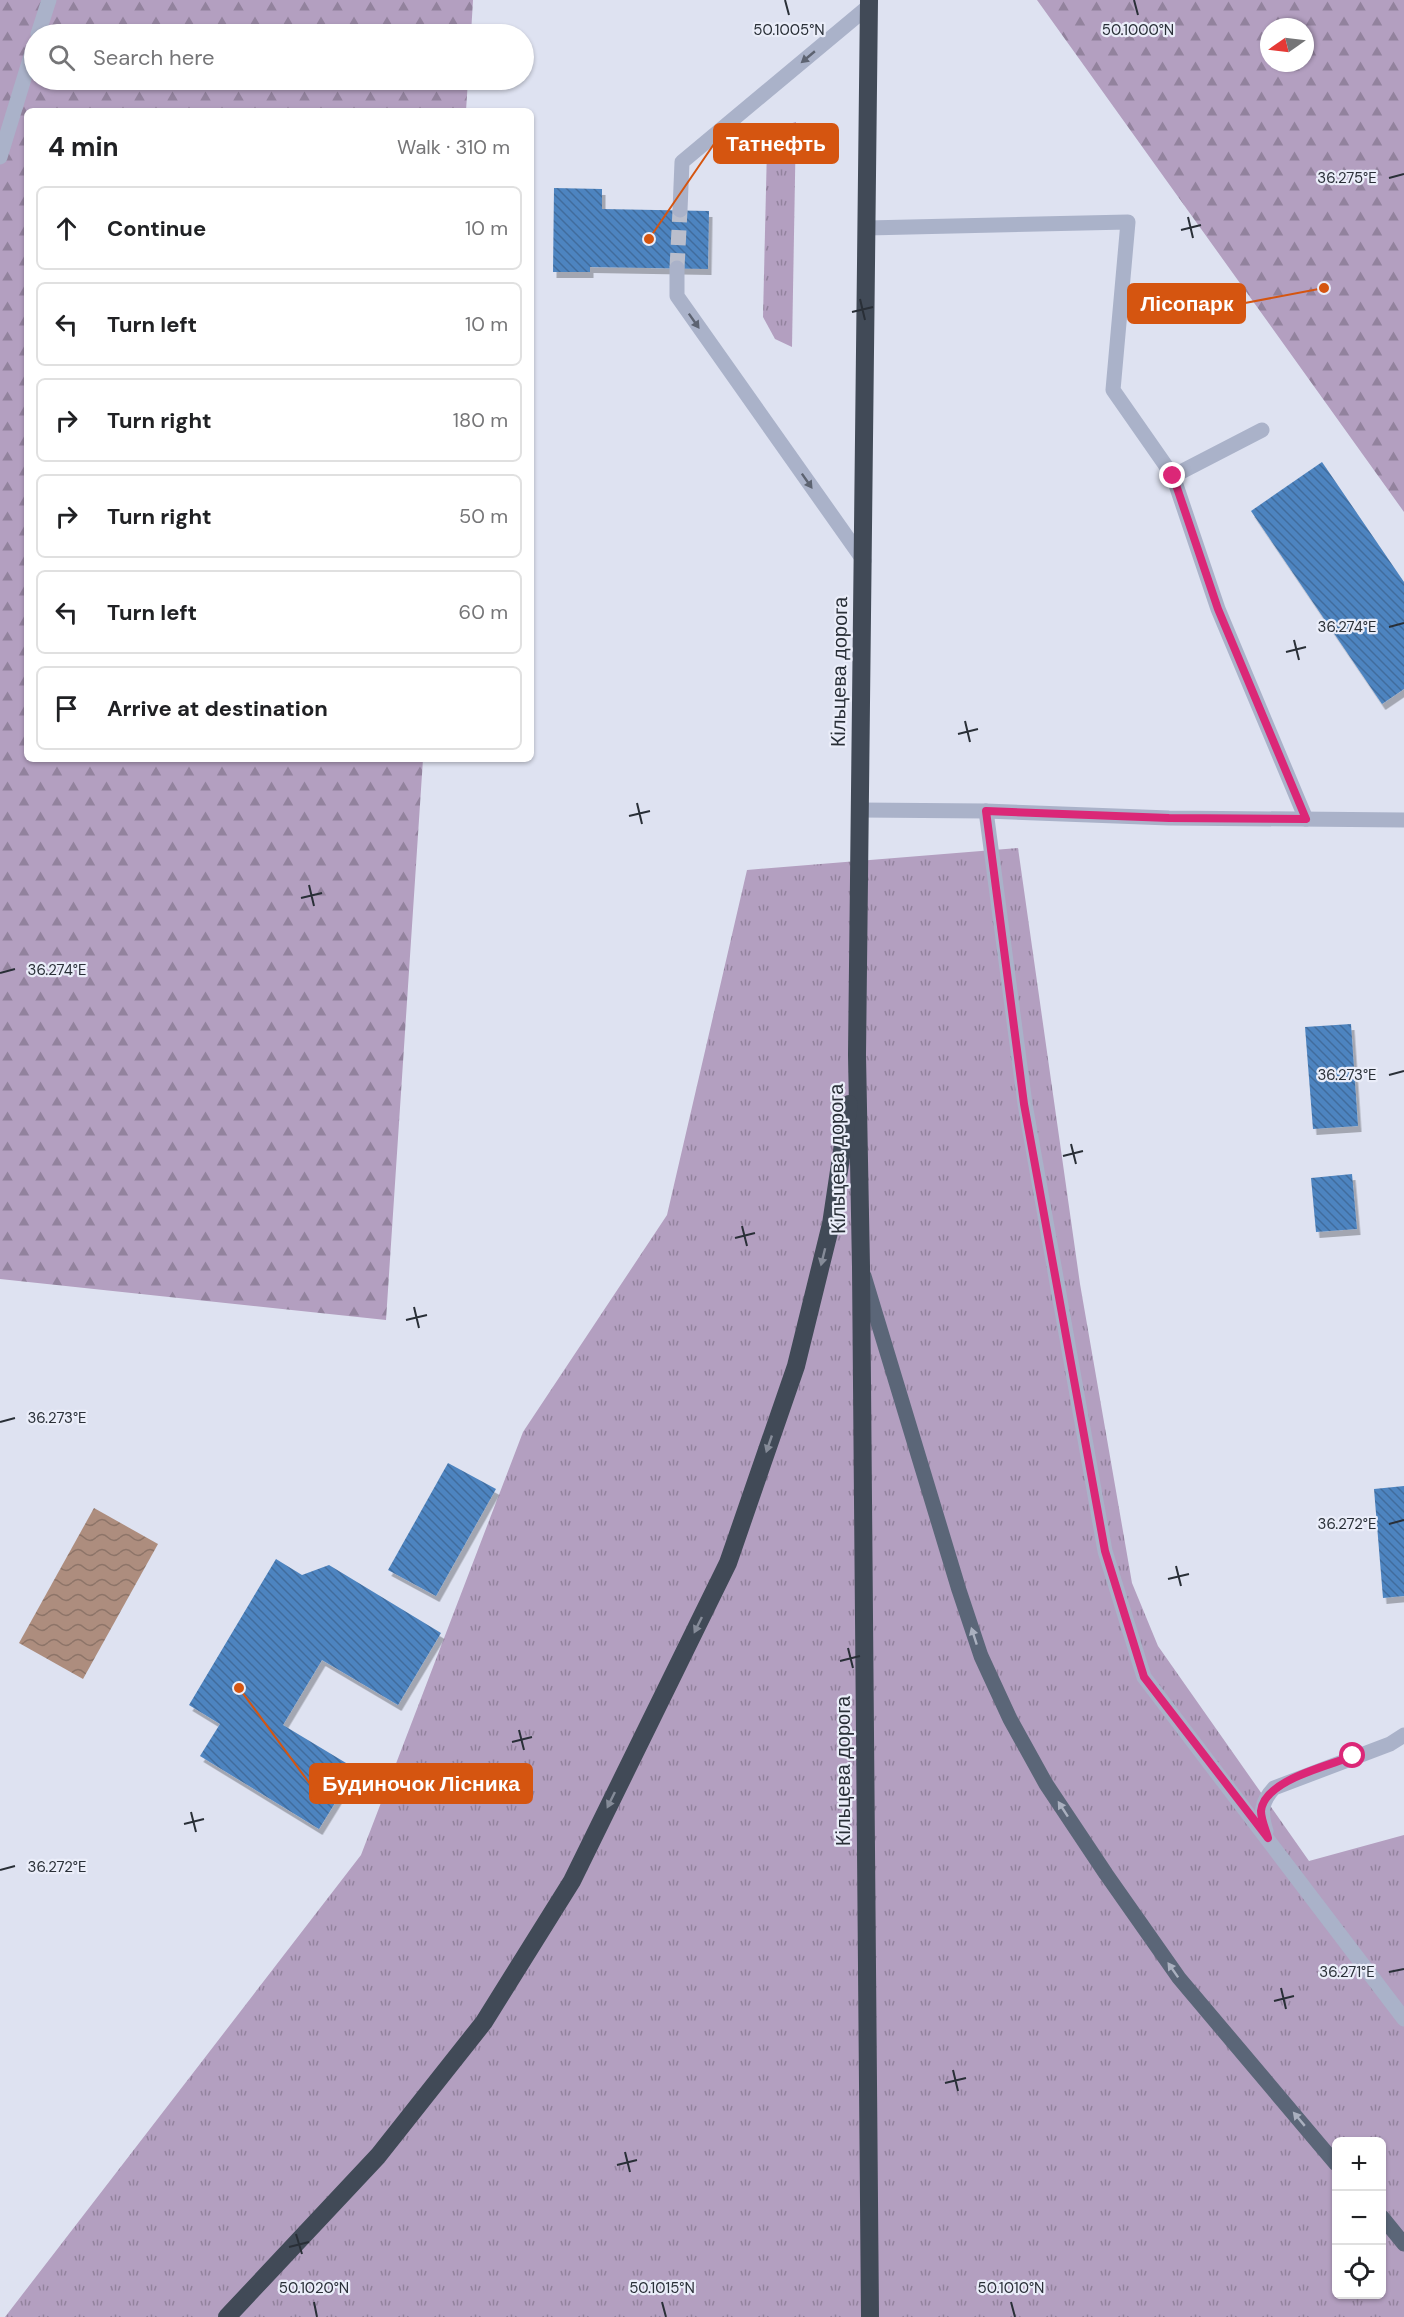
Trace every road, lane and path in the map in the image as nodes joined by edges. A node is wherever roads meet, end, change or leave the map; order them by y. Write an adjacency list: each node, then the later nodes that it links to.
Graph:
1 (49, 0): 3 (lane)
2 (869, 3): 6 (lane, one-way to 6); 7 (highway, Кільцева дорога)
3 (41, 24)
4 (24, 79): 5 (lane)
5 (0, 157)
6 (680, 210)
7 (867, 228): 10 (lane); 11 (highway, Кільцева дорога)
8 (677, 268): 11 (lane, one-way to 11)
9 (1262, 430): 10 (lane)
10 (1173, 476): 14 (lane)
11 (864, 561): 12 (highway, Кільцева дорога)
12 (859, 810): 13 (lane); 16 (highway, Кільцева дорога)
13 (986, 811): 14 (lane); 19 (lane)
14 (1306, 819): 15 (lane)
15 (1404, 820)
16 (857, 1054): 17 (highway, Кільцева дорога); 24 (highway, one-way to 24)
17 (861, 1267): 21 (main road, one-way to 17); 25 (highway, Кільцева дорога)
18 (1404, 1735): 19 (lane)
19 (1268, 1838): 20 (lane)
20 (1404, 2019)
21 (1332, 2159)
22 (1386, 2222): 23 (main road)
23 (1404, 2244)
24 (227, 2317)
25 (870, 2317)

